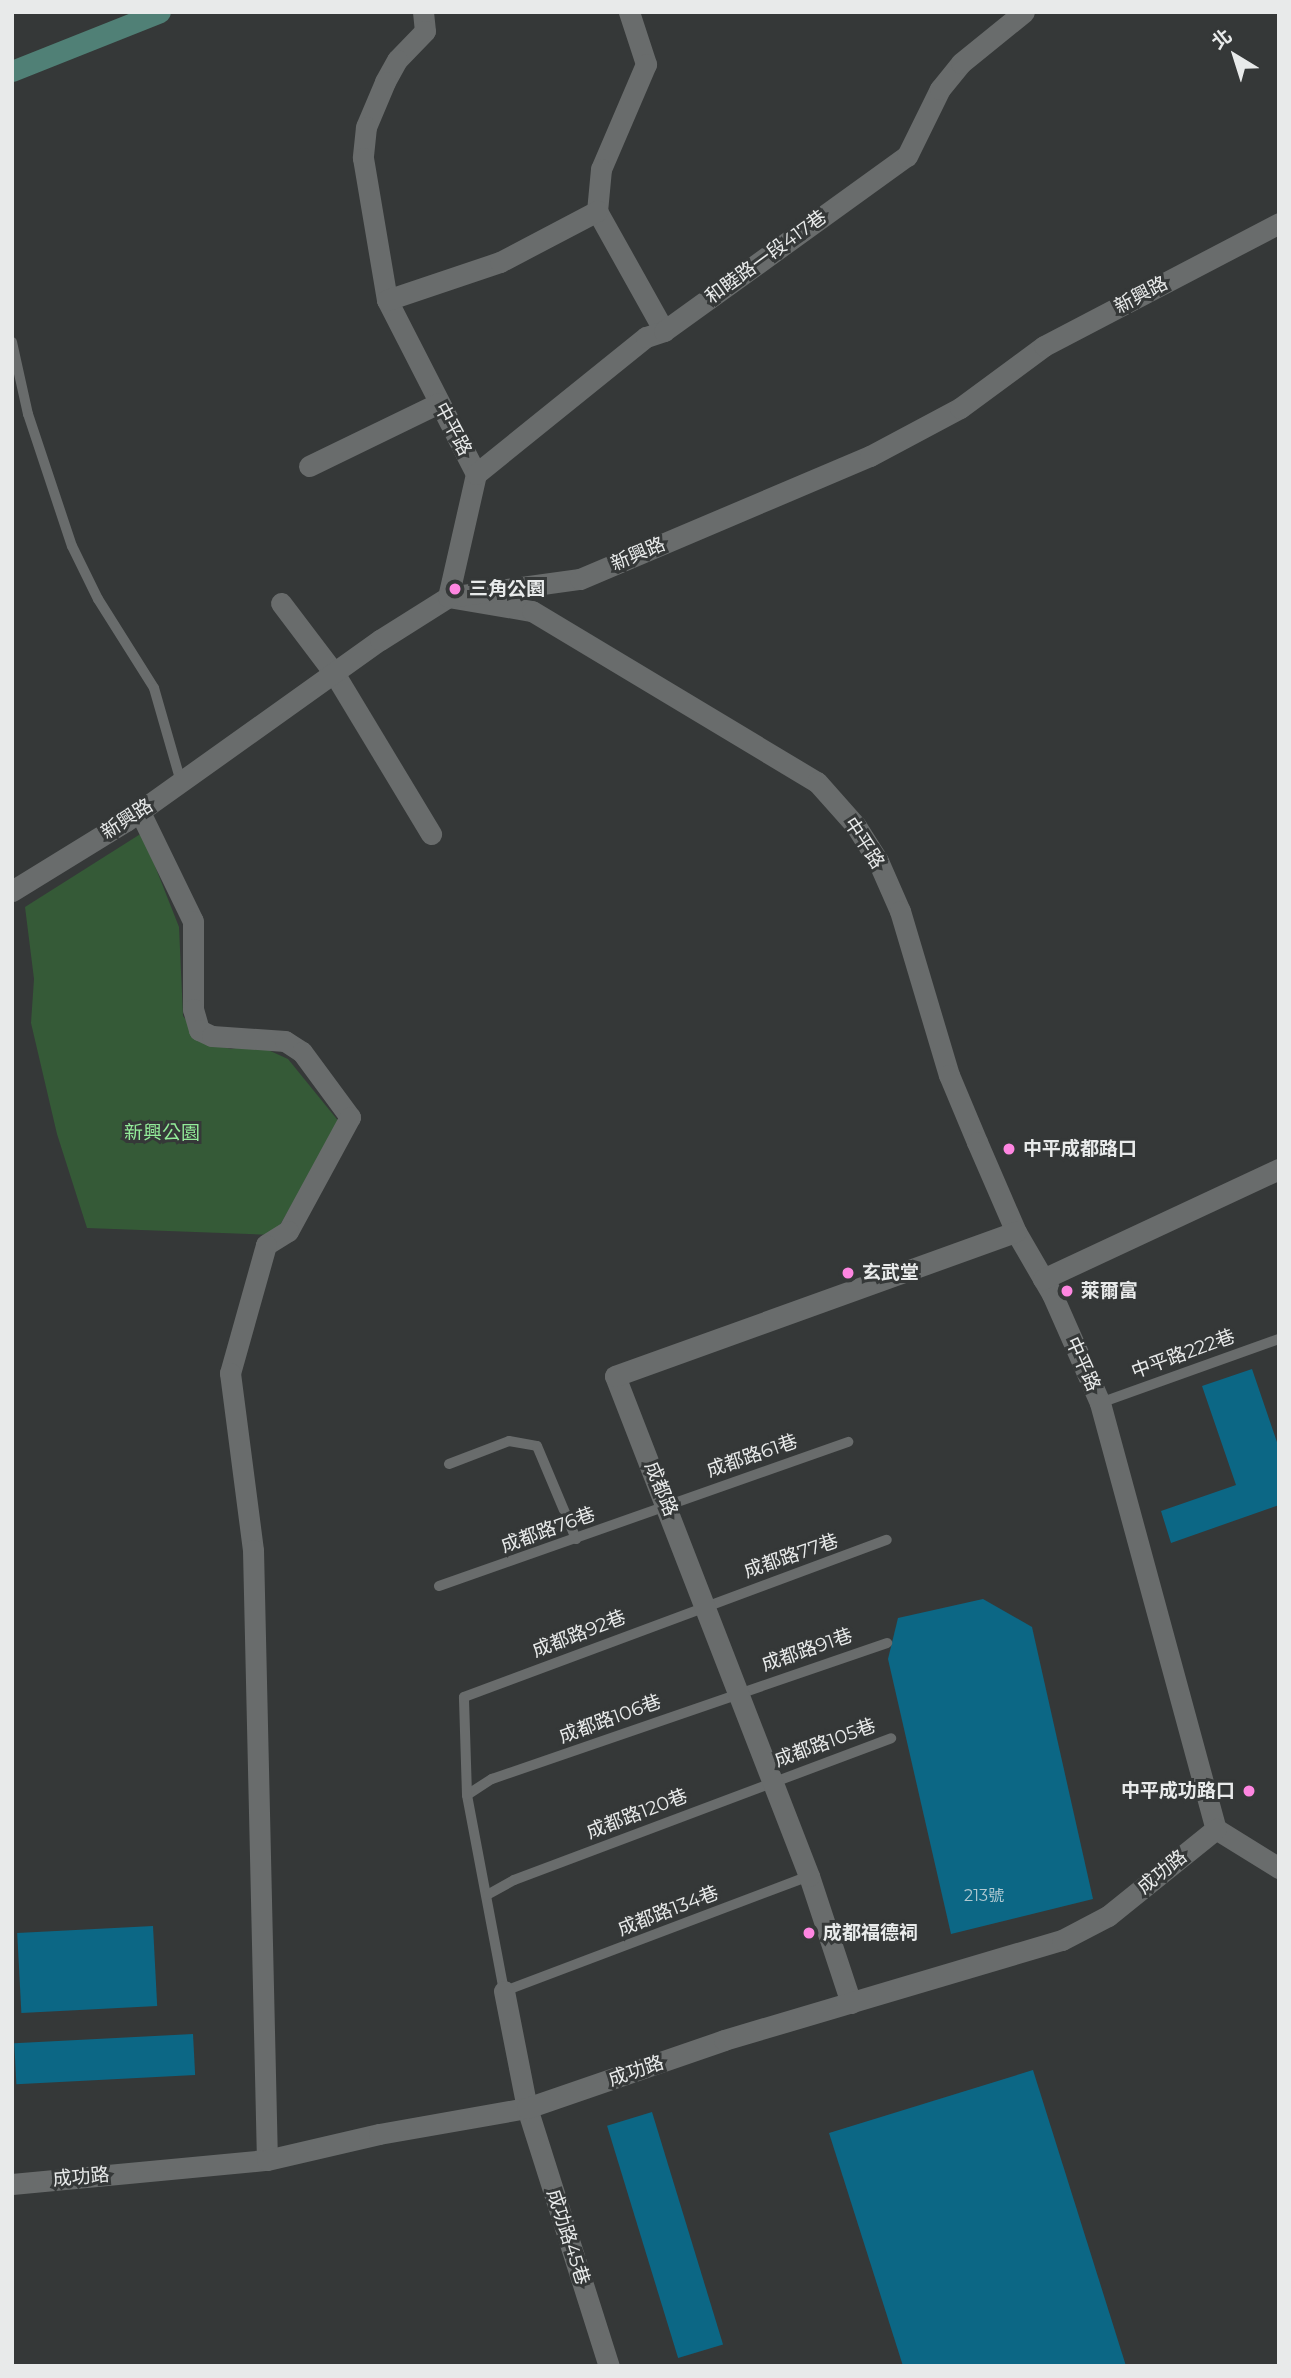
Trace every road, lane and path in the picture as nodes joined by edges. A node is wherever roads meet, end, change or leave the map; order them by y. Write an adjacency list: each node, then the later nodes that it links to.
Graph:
1 (160, 12): 5 (street)
2 (423, 12): 8 (street, 中平路)
3 (629, 12): 6 (street)
4 (1024, 12): 9 (street, 和睦路一段417巷)
5 (12, 71)
6 (597, 211): 8 (street); 9 (street)
7 (1279, 223): 14 (street, 新興路)
8 (387, 300): 11 (street, 中平路)
9 (664, 331): 13 (street, 和睦路一段417巷)
10 (12, 342): 17 (lane)
11 (439, 403): 12 (street); 13 (street, 中平路)
12 (309, 466)
13 (476, 474): 14 (street, 中平路)
14 (448, 597): 16 (street, 新興路); 22 (street, 中平路)
15 (281, 603): 16 (street)
16 (334, 673): 17 (street, 新興路); 19 (street)
17 (181, 782): 18 (street, 新興路)
18 (140, 812): 20 (street, 新興路); 45 (street)
19 (431, 834)
20 (12, 891)
21 (1279, 1169): 23 (street)
22 (1016, 1232): 23 (street, 中平路); 28 (street, 成都路)
23 (1043, 1279): 25 (street, 中平路)
24 (1279, 1339): 25 (lane, 中平路222巷)
25 (1100, 1403): 38 (street, 中平路)
26 (848, 1441): 28 (lane, 成都路61巷)
27 (449, 1464): 29 (lane)
28 (668, 1504): 29 (lane, 成都路76巷); 32 (street, 成都路)
29 (576, 1539): 31 (lane, 成都路76巷)
30 (887, 1540): 32 (lane, 成都路77巷)
31 (439, 1586)
32 (706, 1604): 34 (street, 成都路); 37 (lane, 成都路92巷)
33 (887, 1643): 34 (lane, 成都路91巷)
34 (739, 1692): 36 (street, 成都路); 37 (lane, 成都路106巷)
35 (891, 1738): 36 (lane, 成都路105巷)
36 (771, 1781): 40 (street, 成都路); 41 (lane, 成都路120巷)
37 (467, 1795): 41 (lane)
38 (1216, 1829): 39 (street); 43 (street, 成功路)
39 (1277, 1866)
40 (809, 1876): 42 (lane, 成都路134巷); 43 (street, 成都路)
41 (487, 1895): 42 (lane)
42 (504, 1991): 44 (street, 成功路45巷)
43 (851, 2003): 44 (street, 成功路)
44 (527, 2108): 45 (street, 成功路); 47 (street, 成功路45巷)
45 (267, 2160): 46 (street, 成功路)
46 (12, 2183)
47 (609, 2366)

